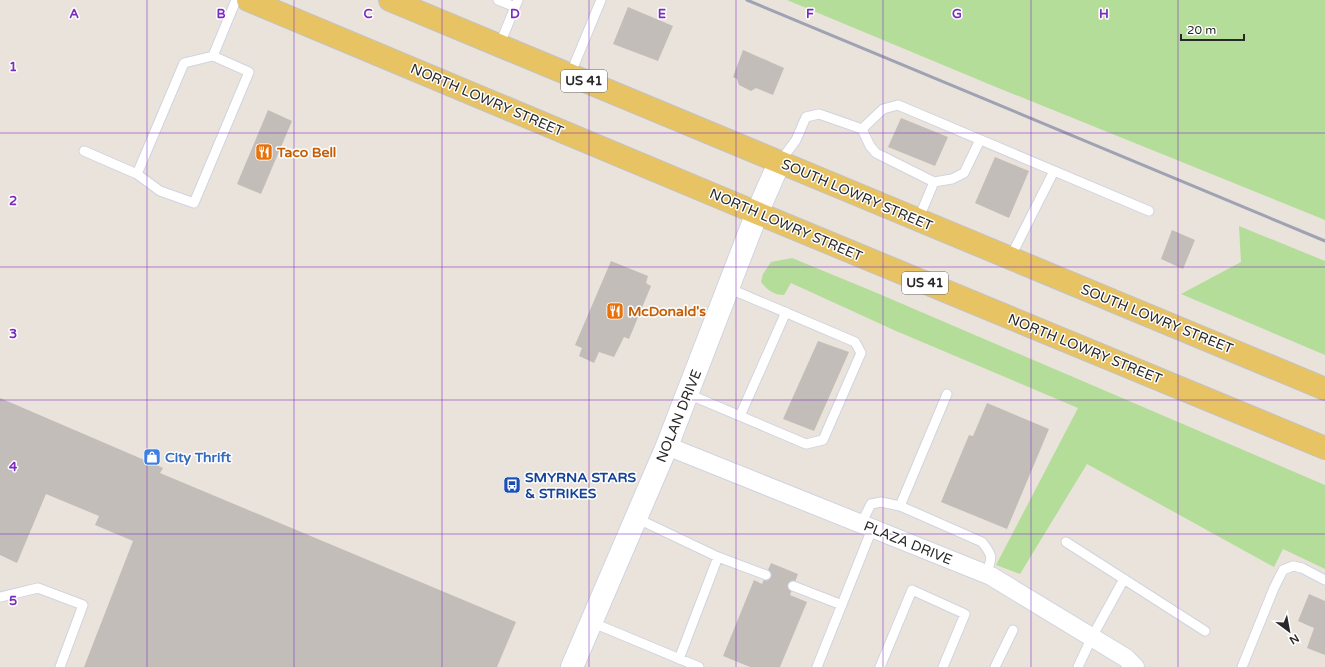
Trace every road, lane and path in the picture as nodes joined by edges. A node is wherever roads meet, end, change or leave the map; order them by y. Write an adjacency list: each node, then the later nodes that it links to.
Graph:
1 (236, 0): 8 (lane)
2 (248, 0): 18 (main road, NORTH LOWRY STREET / US 41)
3 (390, 0): 7 (main road, SOUTH LOWRY STREET / US 41)
4 (498, 0): 6 (lane)
5 (601, 0): 9 (lane)
6 (516, 4): 7 (lane)
7 (499, 46): 9 (main road, SOUTH LOWRY STREET / US 41)
8 (213, 56): 15 (lane); 15 (lane)
9 (570, 75): 13 (main road, SOUTH LOWRY STREET / US 41)
10 (862, 129): 11 (lane); 13 (lane); 16 (lane)
11 (980, 140): 14 (lane); 16 (lane)
12 (84, 151): 15 (lane)
13 (779, 162): 18 (street, NOLAN DRIVE); 19 (main road, SOUTH LOWRY STREET / US 41)
14 (1054, 171): 17 (lane); 20 (lane)
15 (137, 174)
16 (934, 182): 19 (lane)
17 (1149, 211)
18 (757, 213): 21 (street, NOLAN DRIVE); 28 (main road, NORTH LOWRY STREET / US 41)
19 (918, 220): 20 (main road, SOUTH LOWRY STREET / US 41)
20 (1010, 258): 23 (main road, SOUTH LOWRY STREET / US 41)
21 (728, 288): 22 (lane); 24 (street, NOLAN DRIVE)
22 (786, 312): 26 (lane); 26 (lane)
23 (1325, 389)
24 (688, 394): 26 (lane); 27 (street, NOLAN DRIVE)
25 (947, 394): 29 (lane)
26 (740, 416)
27 (667, 446): 30 (street, NOLAN DRIVE); 31 (street, PLAZA DRIVE)
28 (1325, 448)
29 (900, 506): 31 (lane); 35 (lane)
30 (636, 518): 33 (lane); 41 (street, NOLAN DRIVE)
31 (867, 527): 35 (street, PLAZA DRIVE); 40 (lane)
32 (1066, 542): 36 (lane)
33 (718, 557): 34 (lane); 45 (lane)
34 (766, 575)
35 (986, 575): 44 (street, PLAZA DRIVE)
36 (1124, 579): 43 (lane); 44 (lane)
37 (1325, 580): 55 (lane)
38 (793, 586): 40 (lane)
39 (0, 597): 46 (lane)
40 (842, 605): 49 (lane)
41 (591, 622): 45 (lane); 47 (street, NOLAN DRIVE)
42 (1013, 630): 52 (lane)
43 (1205, 631)
44 (1092, 637): 53 (lane); 54 (street, PLAZA DRIVE)
45 (678, 659): 48 (lane)
46 (60, 667)
47 (572, 667)
48 (699, 667)
49 (818, 667)
50 (880, 667): 51 (lane)
51 (943, 667)
52 (995, 667)
53 (1078, 667)
54 (1135, 667)
55 (1242, 667)

